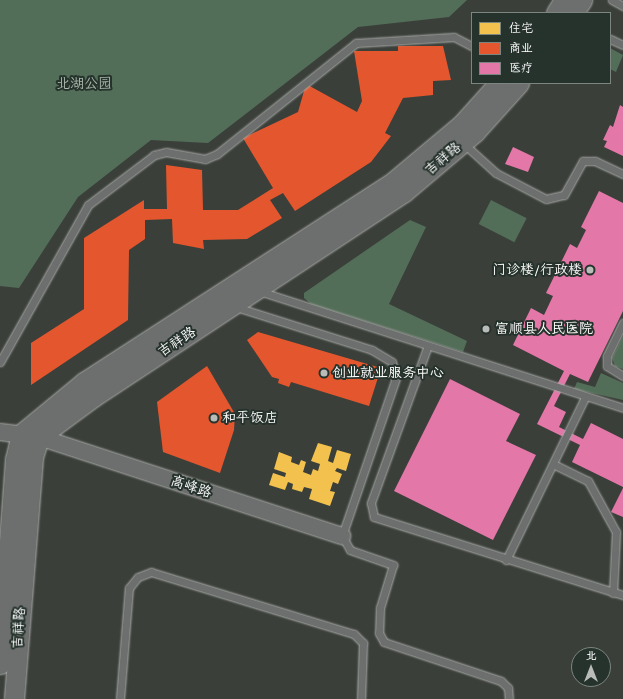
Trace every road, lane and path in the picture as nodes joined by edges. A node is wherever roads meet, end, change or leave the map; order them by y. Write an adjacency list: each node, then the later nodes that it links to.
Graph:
1 (564, 0): 5 (main road)
2 (582, 0): 6 (main road)
3 (612, 0): 4 (lane)
4 (623, 6)
5 (557, 12)
6 (574, 12)
7 (611, 39): 8 (lane)
8 (623, 45)
9 (471, 46): 18 (lane)
10 (496, 84): 23 (main road, 吉祥路)
11 (518, 84): 12 (main road, 吉祥路)
12 (463, 142): 13 (lane); 14 (main road, 吉祥路)
13 (623, 174)
14 (257, 290): 15 (main road, 吉祥路); 17 (lane)
15 (233, 306): 24 (main road, 吉祥路); 26 (lane)
16 (623, 323): 19 (lane)
17 (427, 348): 20 (lane); 27 (lane)
18 (0, 362)
19 (623, 376)
20 (585, 397): 21 (lane); 25 (lane)
21 (623, 408)
22 (0, 432): 23 (street, 高峰路)
23 (21, 434): 24 (street, 高峰路); 30 (main road, 吉祥路)
24 (40, 437): 26 (street, 高峰路); 31 (main road, 吉祥路)
25 (553, 464): 27 (lane); 28 (lane)
26 (342, 536): 34 (lane)
27 (506, 560): 28 (lane)
28 (614, 592): 29 (lane)
29 (623, 596)
30 (0, 664)
31 (14, 699)
32 (120, 699): 33 (lane)
33 (361, 699)
34 (510, 699)

